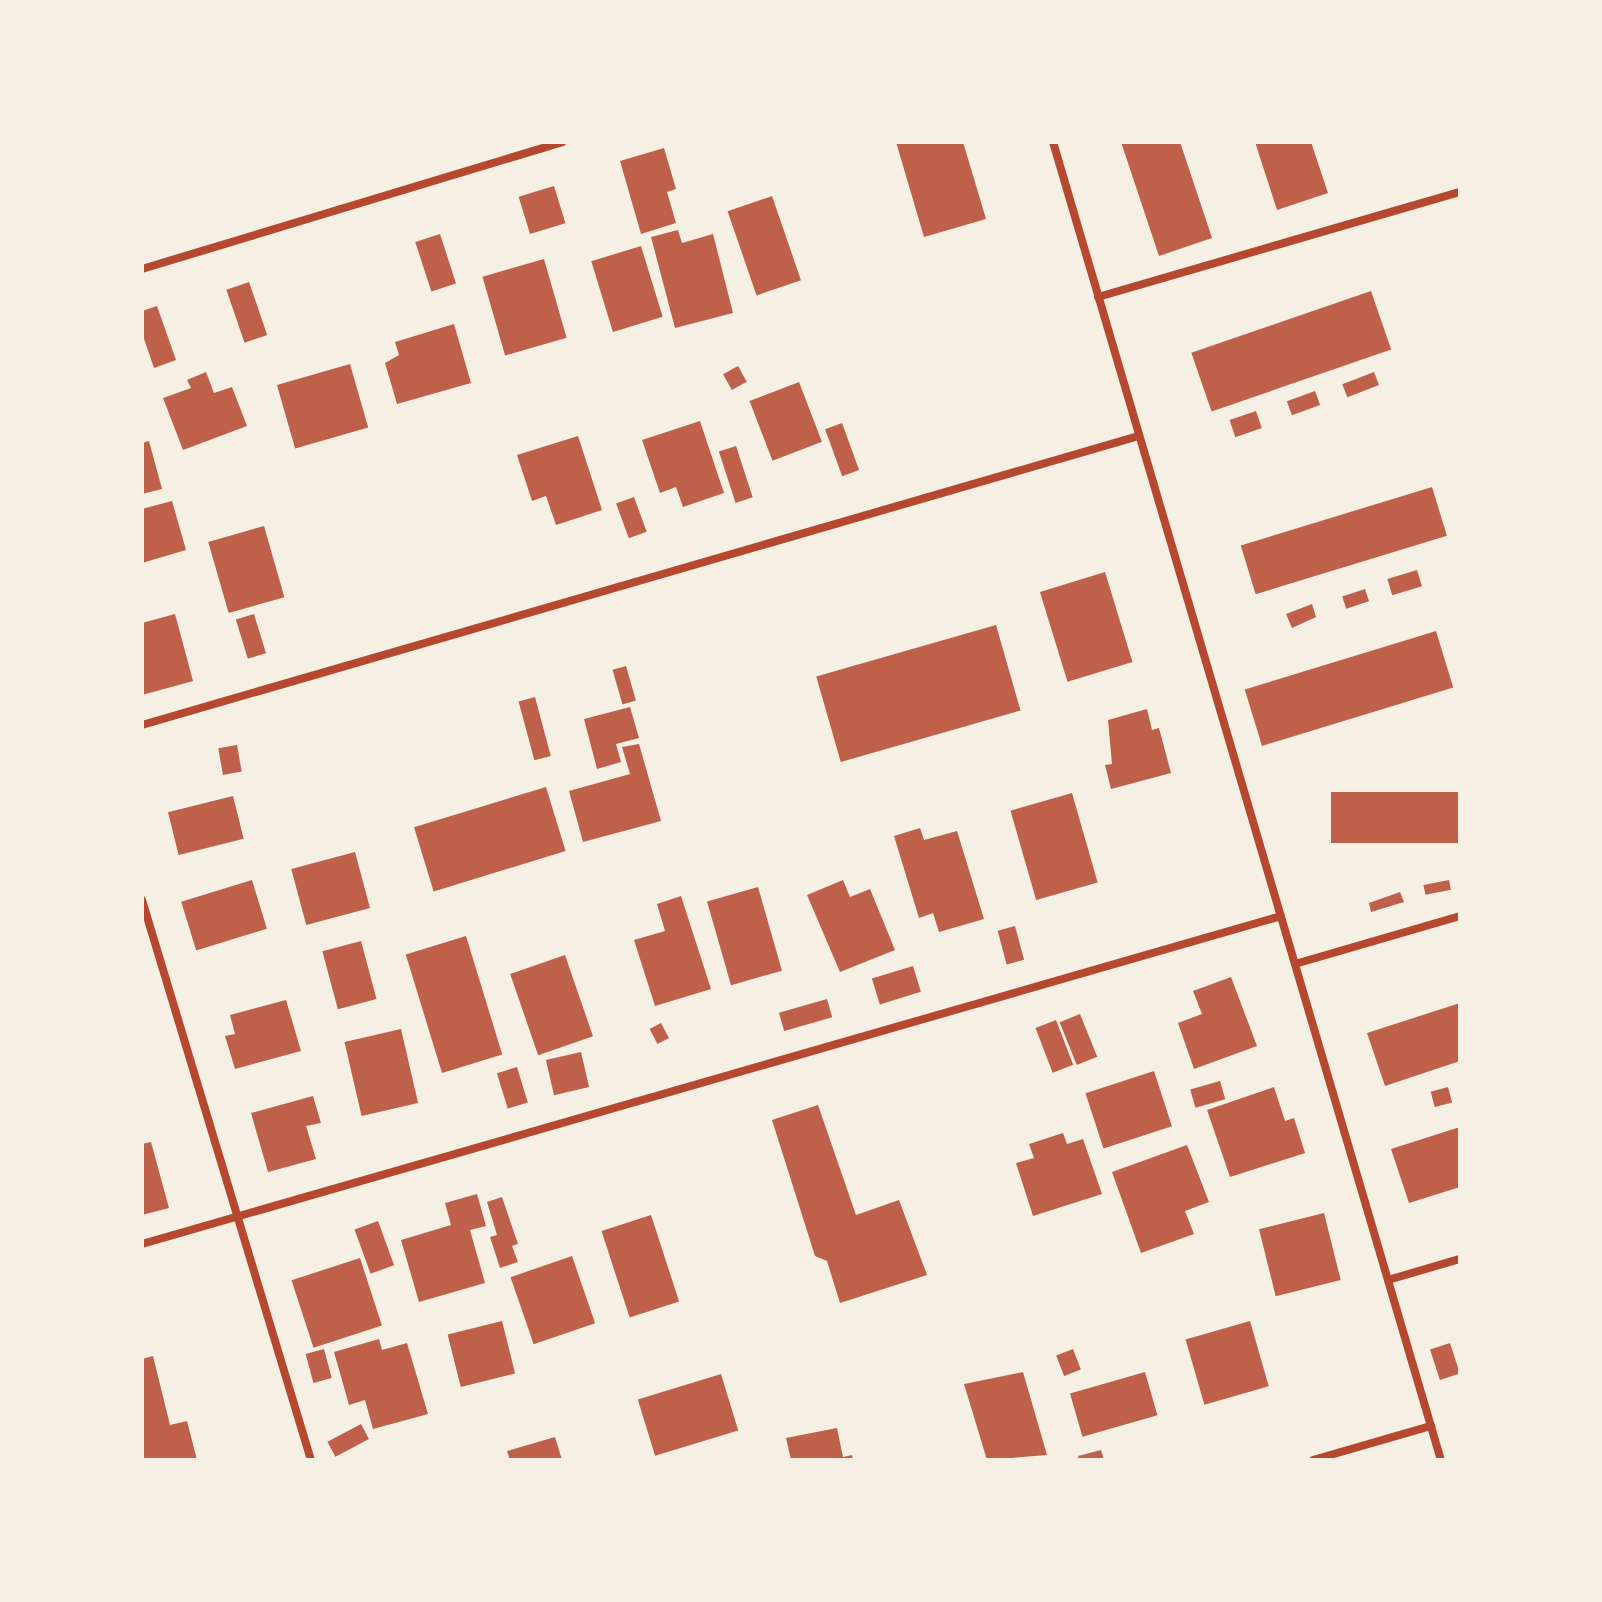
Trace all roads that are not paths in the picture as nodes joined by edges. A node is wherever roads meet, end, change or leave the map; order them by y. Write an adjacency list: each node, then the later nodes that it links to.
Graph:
1 (562, 142): 4 (street)
2 (1053, 142): 5 (street)
3 (1460, 192): 5 (street)
4 (142, 269)
5 (1098, 297): 6 (street)
6 (1139, 436): 7 (street); 9 (street)
7 (142, 725)
8 (142, 900): 12 (street)
9 (1281, 916): 11 (street); 12 (street)
10 (1460, 916): 11 (street)
11 (1295, 964): 15 (street)
12 (237, 1215): 13 (street); 17 (street)
13 (142, 1244)
14 (1460, 1259): 15 (street)
15 (1388, 1280): 16 (street)
16 (1431, 1426): 18 (street); 19 (street)
17 (311, 1460)
18 (1313, 1460)
19 (1441, 1460)

